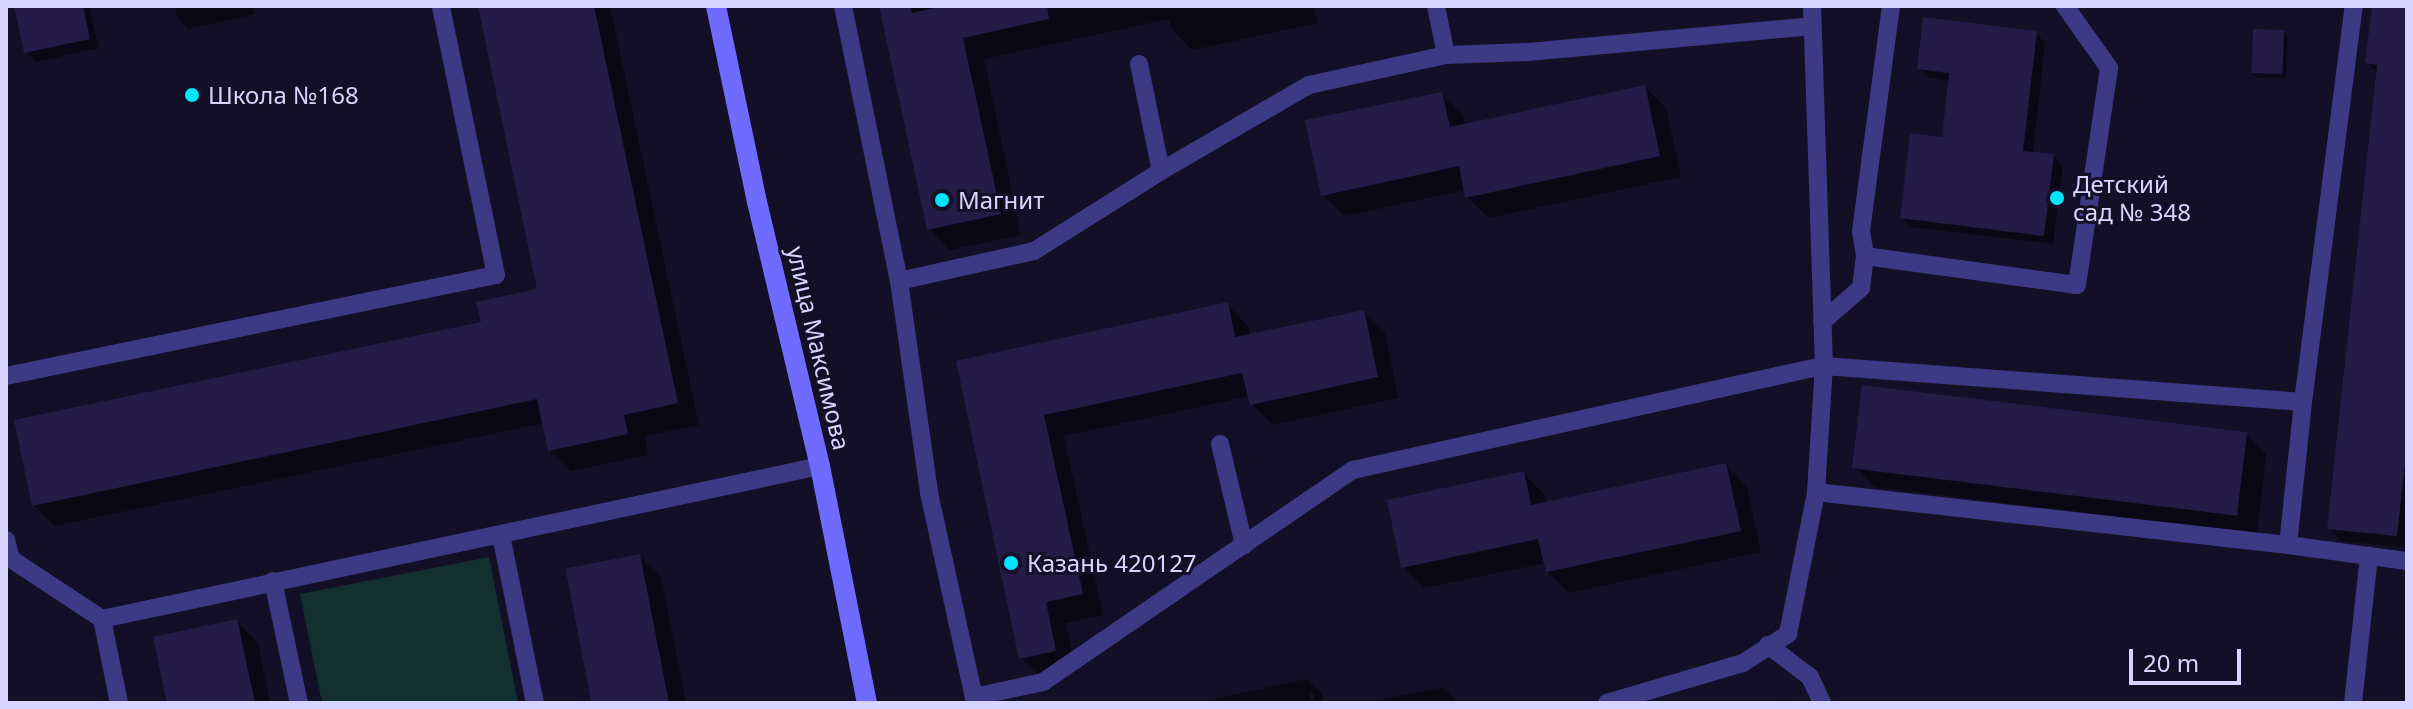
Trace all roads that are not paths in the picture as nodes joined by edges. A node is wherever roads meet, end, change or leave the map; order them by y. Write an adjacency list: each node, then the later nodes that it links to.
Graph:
1 (441, 6): 17 (lane)
2 (716, 6): 20 (main road, улица Максимова)
3 (843, 6): 14 (lane)
4 (1436, 6): 10 (lane)
5 (1812, 6): 9 (lane)
6 (1891, 6): 13 (lane)
7 (2065, 6): 13 (lane)
8 (2354, 6): 18 (lane)
9 (1812, 26): 10 (lane); 15 (lane)
10 (1446, 55): 12 (lane)
11 (1139, 64): 12 (lane)
12 (1161, 171): 14 (lane)
13 (1865, 256): 15 (lane)
14 (899, 281): 31 (lane)
15 (1822, 322): 16 (lane)
16 (1824, 366): 18 (lane); 21 (lane); 24 (lane)
17 (6, 376)
18 (2303, 402): 25 (lane)
19 (1220, 444): 24 (lane)
20 (820, 466): 22 (lane); 35 (main road, улица Максимова)
21 (1816, 492): 25 (lane); 30 (lane)
22 (501, 535): 28 (lane); 34 (lane)
23 (6, 540): 29 (lane)
24 (1244, 545): 31 (lane)
25 (2288, 545): 26 (lane)
26 (2369, 556): 27 (lane); 38 (lane)
27 (2407, 561)
28 (273, 581): 29 (lane); 33 (lane)
29 (102, 619): 32 (lane)
30 (1768, 645): 36 (lane); 37 (lane)
31 (975, 700)
32 (119, 703)
33 (299, 703)
34 (535, 703)
35 (867, 703)
36 (1607, 703)
37 (1822, 703)
38 (2353, 703)

